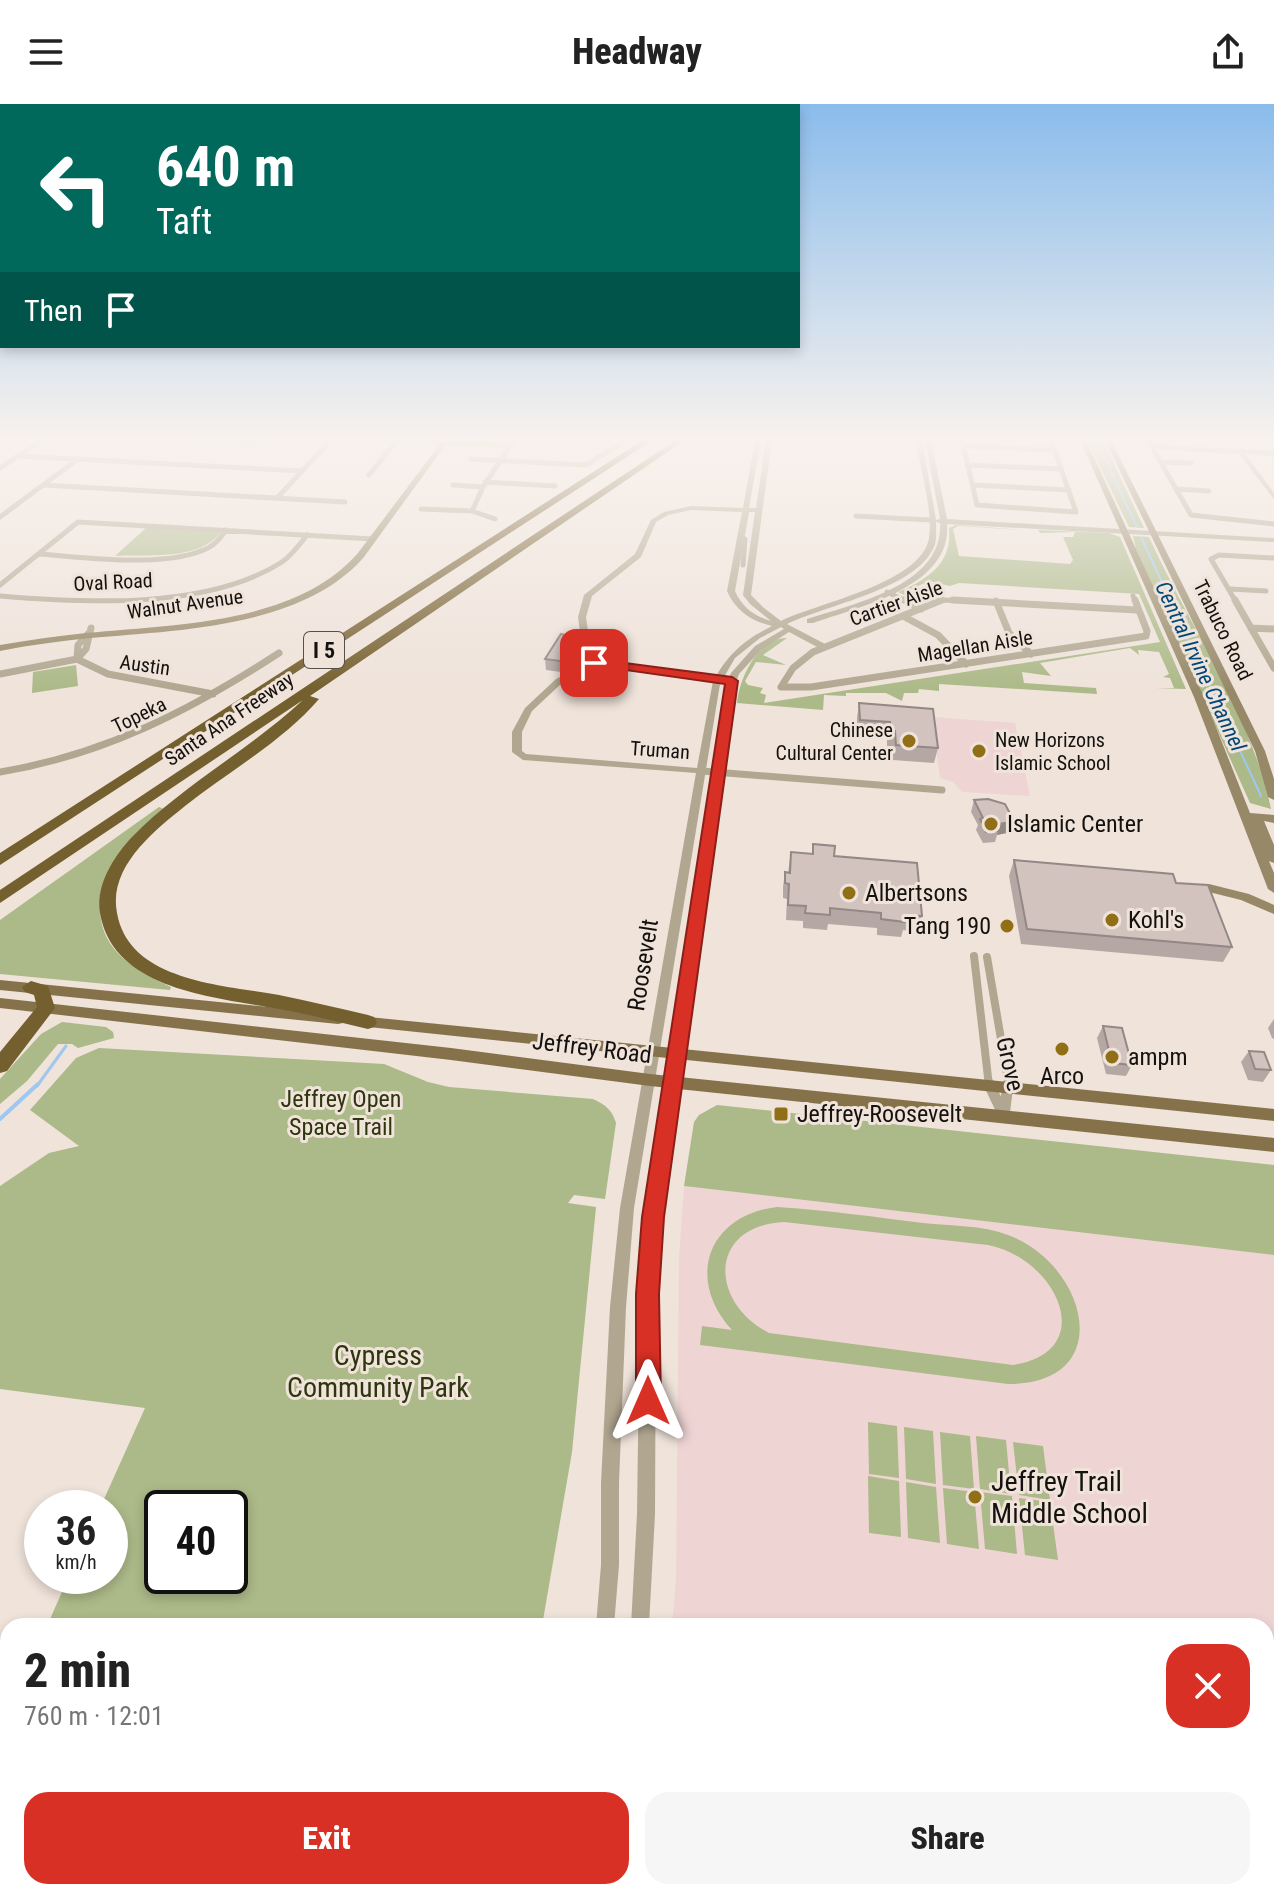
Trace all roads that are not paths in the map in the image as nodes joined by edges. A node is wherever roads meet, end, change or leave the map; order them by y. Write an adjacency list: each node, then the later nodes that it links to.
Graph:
1 (76, 524): 23 (street)
2 (111, 524): 16 (street)
3 (373, 524): 20 (main road, Walnut Avenue)
4 (383, 524): 21 (main road, Walnut Avenue)
5 (520, 524): 63 (highway, Santa Ana Freeway / I 5)
6 (556, 524): 46 (highway, Santa Ana Freeway / I 5)
7 (650, 524): 47 (street)
8 (742, 524): 25 (street)
9 (754, 524): 25 (street)
10 (931, 524): 37 (street, Roosevelt)
11 (943, 524): 29 (street, Roosevelt)
12 (981, 524): 15 (street)
13 (1122, 524): 17 (main road, Trabuco Road)
14 (1149, 524): 18 (main road, Trabuco Road)
15 (1028, 526): 17 (street)
16 (226, 530): 19 (street); 23 (street)
17 (1125, 531): 18 (street); 60 (main road, Trabuco Road)
18 (1154, 533): 22 (street); 59 (main road, Trabuco Road)
19 (307, 535): 20 (street); 30 (street, Oval Road)
20 (362, 538): 21 (street); 36 (main road, Walnut Avenue)
21 (373, 539): 36 (main road, Walnut Avenue)
22 (1274, 540)
23 (39, 554): 26 (street)
24 (1274, 558): 27 (street)
25 (742, 565): 37 (street); 37 (street)
26 (0, 585)
27 (1230, 589): 28 (street); 38 (street)
28 (1266, 591)
29 (887, 592): 33 (street); 37 (street, Roosevelt)
30 (0, 596)
31 (1133, 596): 34 (street)
32 (996, 601): 33 (street, Cartier Aisle); 34 (street, Cartier Aisle); 44 (street)
33 (921, 609): 35 (street, Cartier Aisle)
34 (1137, 610): 44 (street, Magellan Aisle)
35 (903, 616): 42 (street, Cartier Aisle); 48 (street)
36 (218, 618): 40 (main road, Walnut Avenue)
37 (785, 627): 42 (street); 51 (street, Roosevelt); 52 (street, Roosevelt)
38 (1251, 628): 39 (street); 49 (street)
39 (1274, 629)
40 (90, 631): 41 (main road, Walnut Avenue); 45 (street, Austin)
41 (0, 645)
42 (824, 647): 53 (street, Cartier Aisle)
43 (279, 653): 54 (street, Topeka)
44 (1031, 654): 48 (street, Magellan Aisle)
45 (77, 659): 50 (street); 54 (street, Austin)
46 (350, 661): 68 (highway, Santa Ana Freeway / I 5); 76 (highway)
47 (588, 662): 51 (street); 55 (street, Truman)
48 (966, 664): 53 (street, Magellan Aisle)
49 (1274, 668)
50 (0, 674)
51 (718, 679): 52 (street); 55 (street, Roosevelt)
52 (732, 681): 57 (street, Roosevelt)
53 (781, 687)
54 (213, 694): 56 (street, Topeka)
55 (702, 771): 57 (street, Truman); 64 (street, Roosevelt)
56 (0, 772)
57 (717, 773): 58 (street, Truman); 65 (street, Roosevelt)
58 (942, 790)
59 (1274, 797)
60 (1250, 816): 61 (main road); 62 (main road); 67 (main road, Trabuco Road)
61 (1274, 819)
62 (1274, 859)
63 (0, 860)
64 (682, 884): 65 (street); 77 (street, Roosevelt)
65 (703, 886): 78 (street, Roosevelt)
66 (1209, 888): 69 (main road)
67 (1274, 889)
68 (0, 900)
69 (1274, 910)
70 (974, 956): 82 (street, Grove)
71 (987, 957): 83 (street, Grove)
72 (0, 985): 73 (main road, Jeffrey Road)
73 (31, 987): 75 (highway); 76 (main road, Jeffrey Road)
74 (0, 1003): 75 (main road, Jeffrey Road)
75 (46, 1008): 79 (highway); 80 (main road, Jeffrey Road)
76 (368, 1022): 77 (main road, Jeffrey Road)
77 (655, 1053): 78 (main road, Jeffrey Road); 80 (street, Roosevelt)
78 (678, 1055): 81 (street, Roosevelt); 82 (main road, Jeffrey Road)
79 (0, 1066)
80 (650, 1080): 81 (main road, Jeffrey Road); 87 (street, Roosevelt)
81 (674, 1083): 85 (main road, Jeffrey Road); 88 (street, Roosevelt)
82 (989, 1085): 83 (main road, Jeffrey Road); 85 (street, Grove)
83 (1009, 1087): 84 (main road, Jeffrey Road); 85 (street, Grove)
84 (1274, 1115)
85 (1004, 1116): 86 (main road, Jeffrey Road)
86 (1274, 1145)
87 (606, 1618)
88 (640, 1618)

